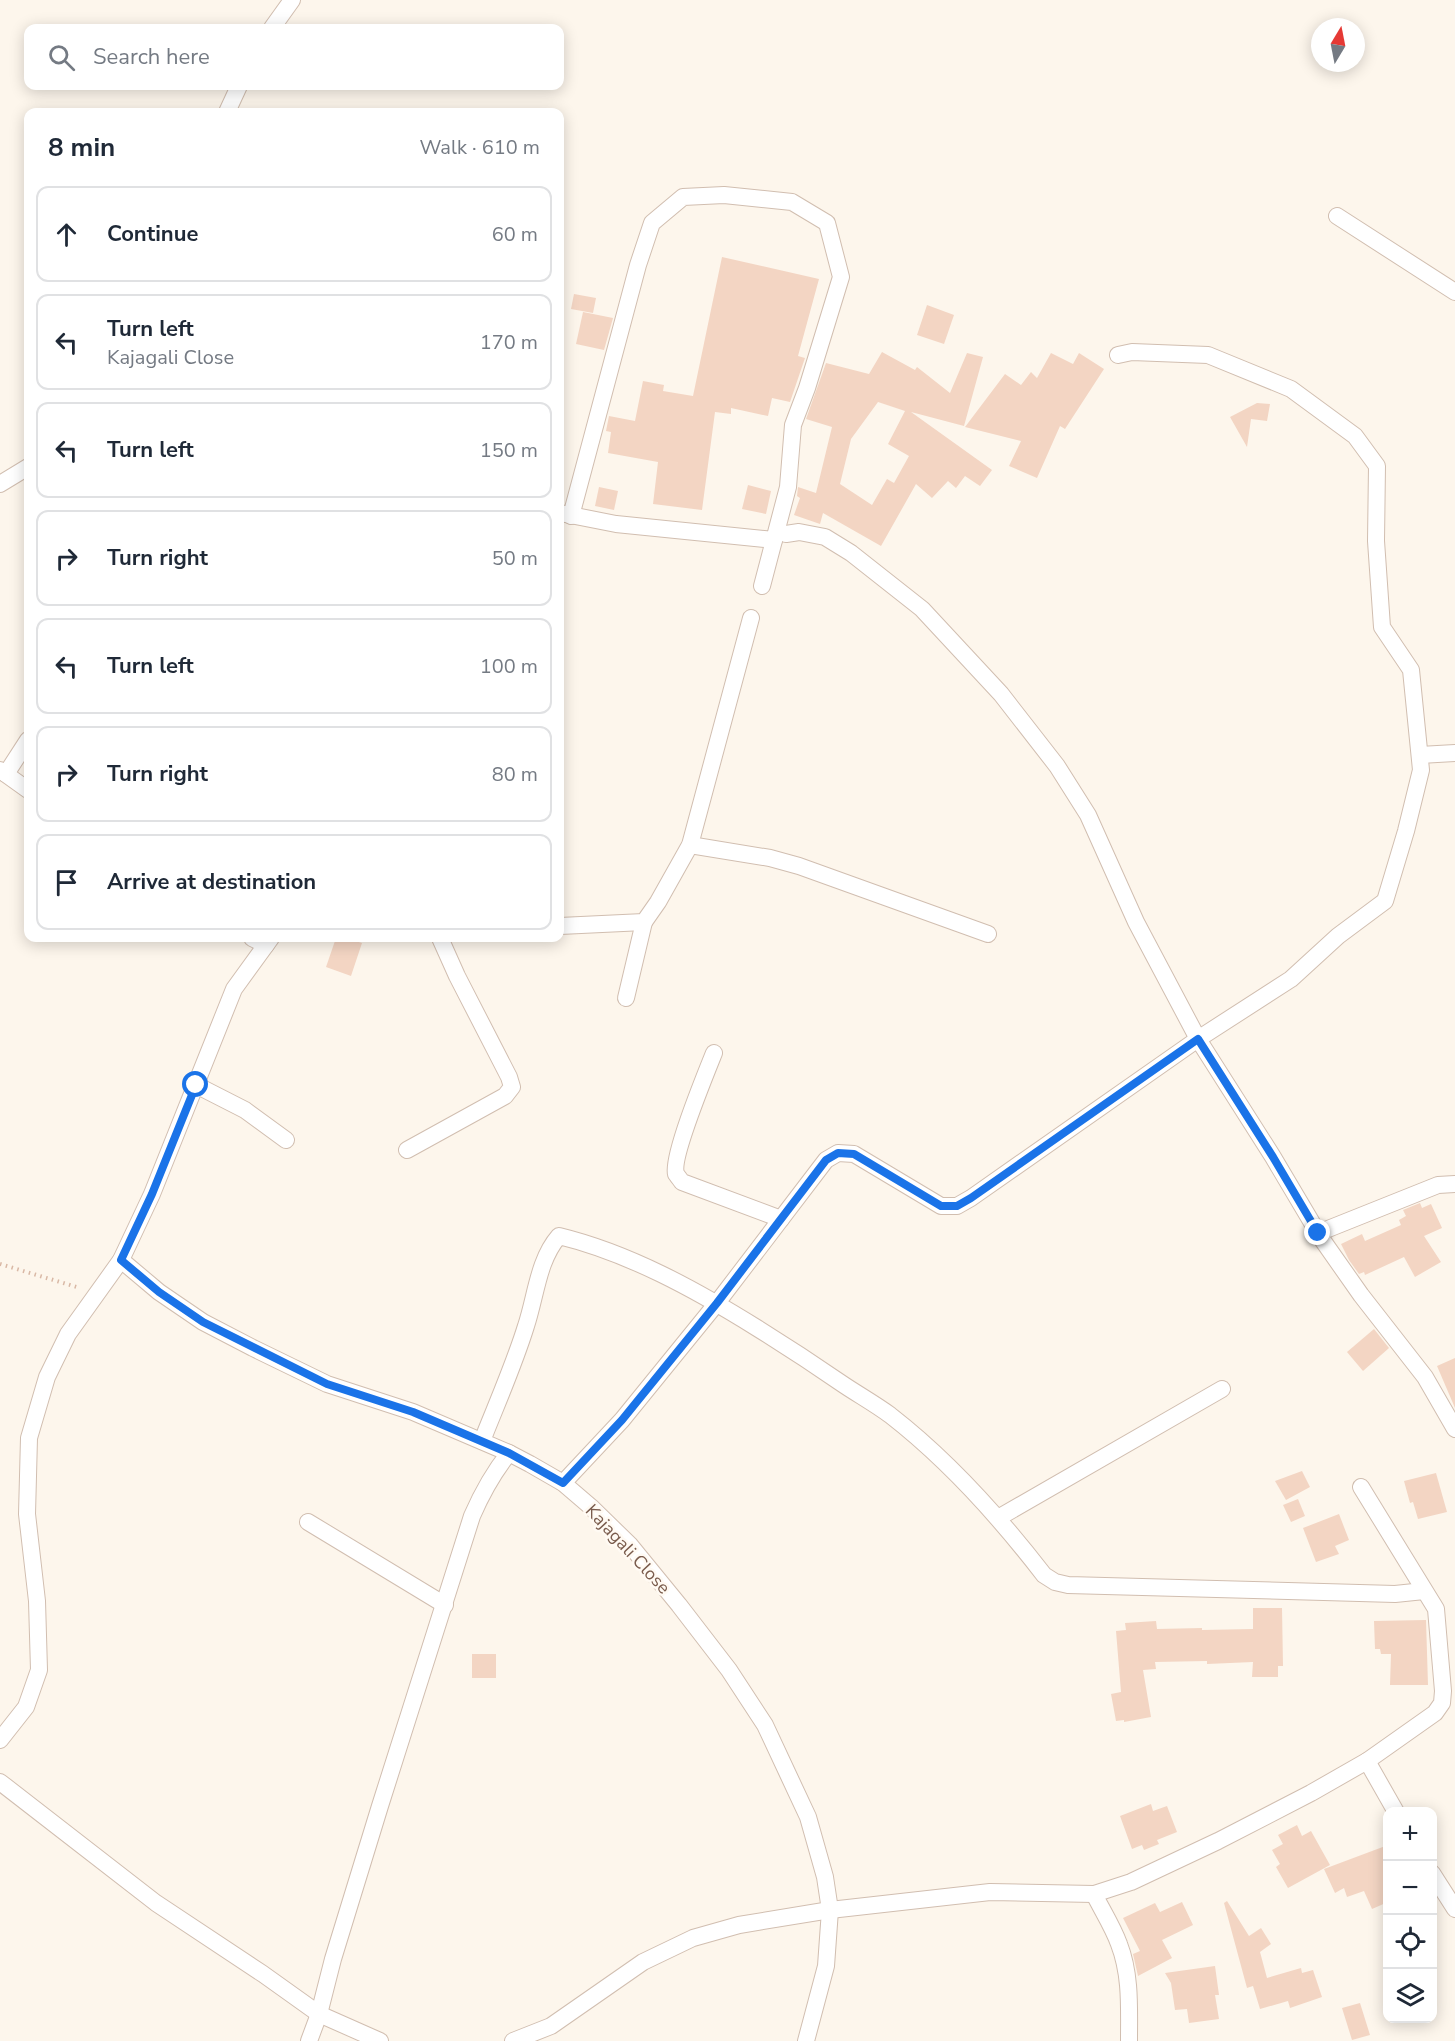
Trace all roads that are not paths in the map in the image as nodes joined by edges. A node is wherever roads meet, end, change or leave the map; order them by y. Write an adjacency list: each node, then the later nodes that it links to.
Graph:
1 (292, 0): 2 (street)
2 (275, 24)
3 (238, 90): 4 (street)
4 (229, 108)
5 (1338, 216): 6 (street)
6 (1455, 292)
7 (1118, 355): 16 (street)
8 (24, 469): 9 (street)
9 (0, 484)
10 (565, 514): 11 (street); 11 (street)
11 (780, 537): 12 (street); 26 (street)
12 (762, 585)
13 (751, 618): 19 (street)
14 (24, 745): 17 (street)
15 (1455, 753): 16 (street)
16 (1420, 756): 26 (street)
17 (3, 772): 18 (street)
18 (24, 787)
19 (690, 844): 20 (street); 22 (street)
20 (644, 922): 21 (street); 25 (street)
21 (564, 926)
22 (988, 934)
23 (262, 942): 28 (street)
24 (442, 942): 30 (street)
25 (626, 998)
26 (1198, 1039): 32 (street); 33 (street)
27 (714, 1053): 32 (street)
28 (196, 1085): 29 (street); 34 (street)
29 (286, 1140)
30 (407, 1150)
31 (1455, 1184): 33 (street)
32 (782, 1219): 35 (street)
33 (1318, 1233): 37 (street)
34 (121, 1260): 38 (street, Kajagali Close); 47 (street)
35 (717, 1303): 38 (street); 40 (street); 42 (street)
36 (1222, 1389): 42 (street)
37 (1455, 1429)
38 (482, 1441): 39 (street, Kajagali Close)
39 (509, 1453): 40 (street, Kajagali Close); 45 (street)
40 (563, 1483): 54 (street, Kajagali Close)
41 (1361, 1486): 44 (street)
42 (998, 1518): 44 (street)
43 (308, 1522): 45 (street)
44 (1424, 1591): 46 (street)
45 (444, 1605): 55 (street)
46 (1448, 1702): 48 (street)
47 (0, 1740)
48 (1367, 1761): 50 (street); 52 (street)
49 (0, 1782): 55 (street)
50 (1393, 1807)
51 (1437, 1881): 53 (street)
52 (1094, 1894): 54 (street); 60 (street)
53 (1455, 1909)
54 (830, 1910): 58 (street); 59 (street, Kajagali Close)
55 (319, 2014): 56 (street); 57 (street)
56 (309, 2041)
57 (380, 2041)
58 (513, 2041)
59 (806, 2041)
60 (1129, 2041)

